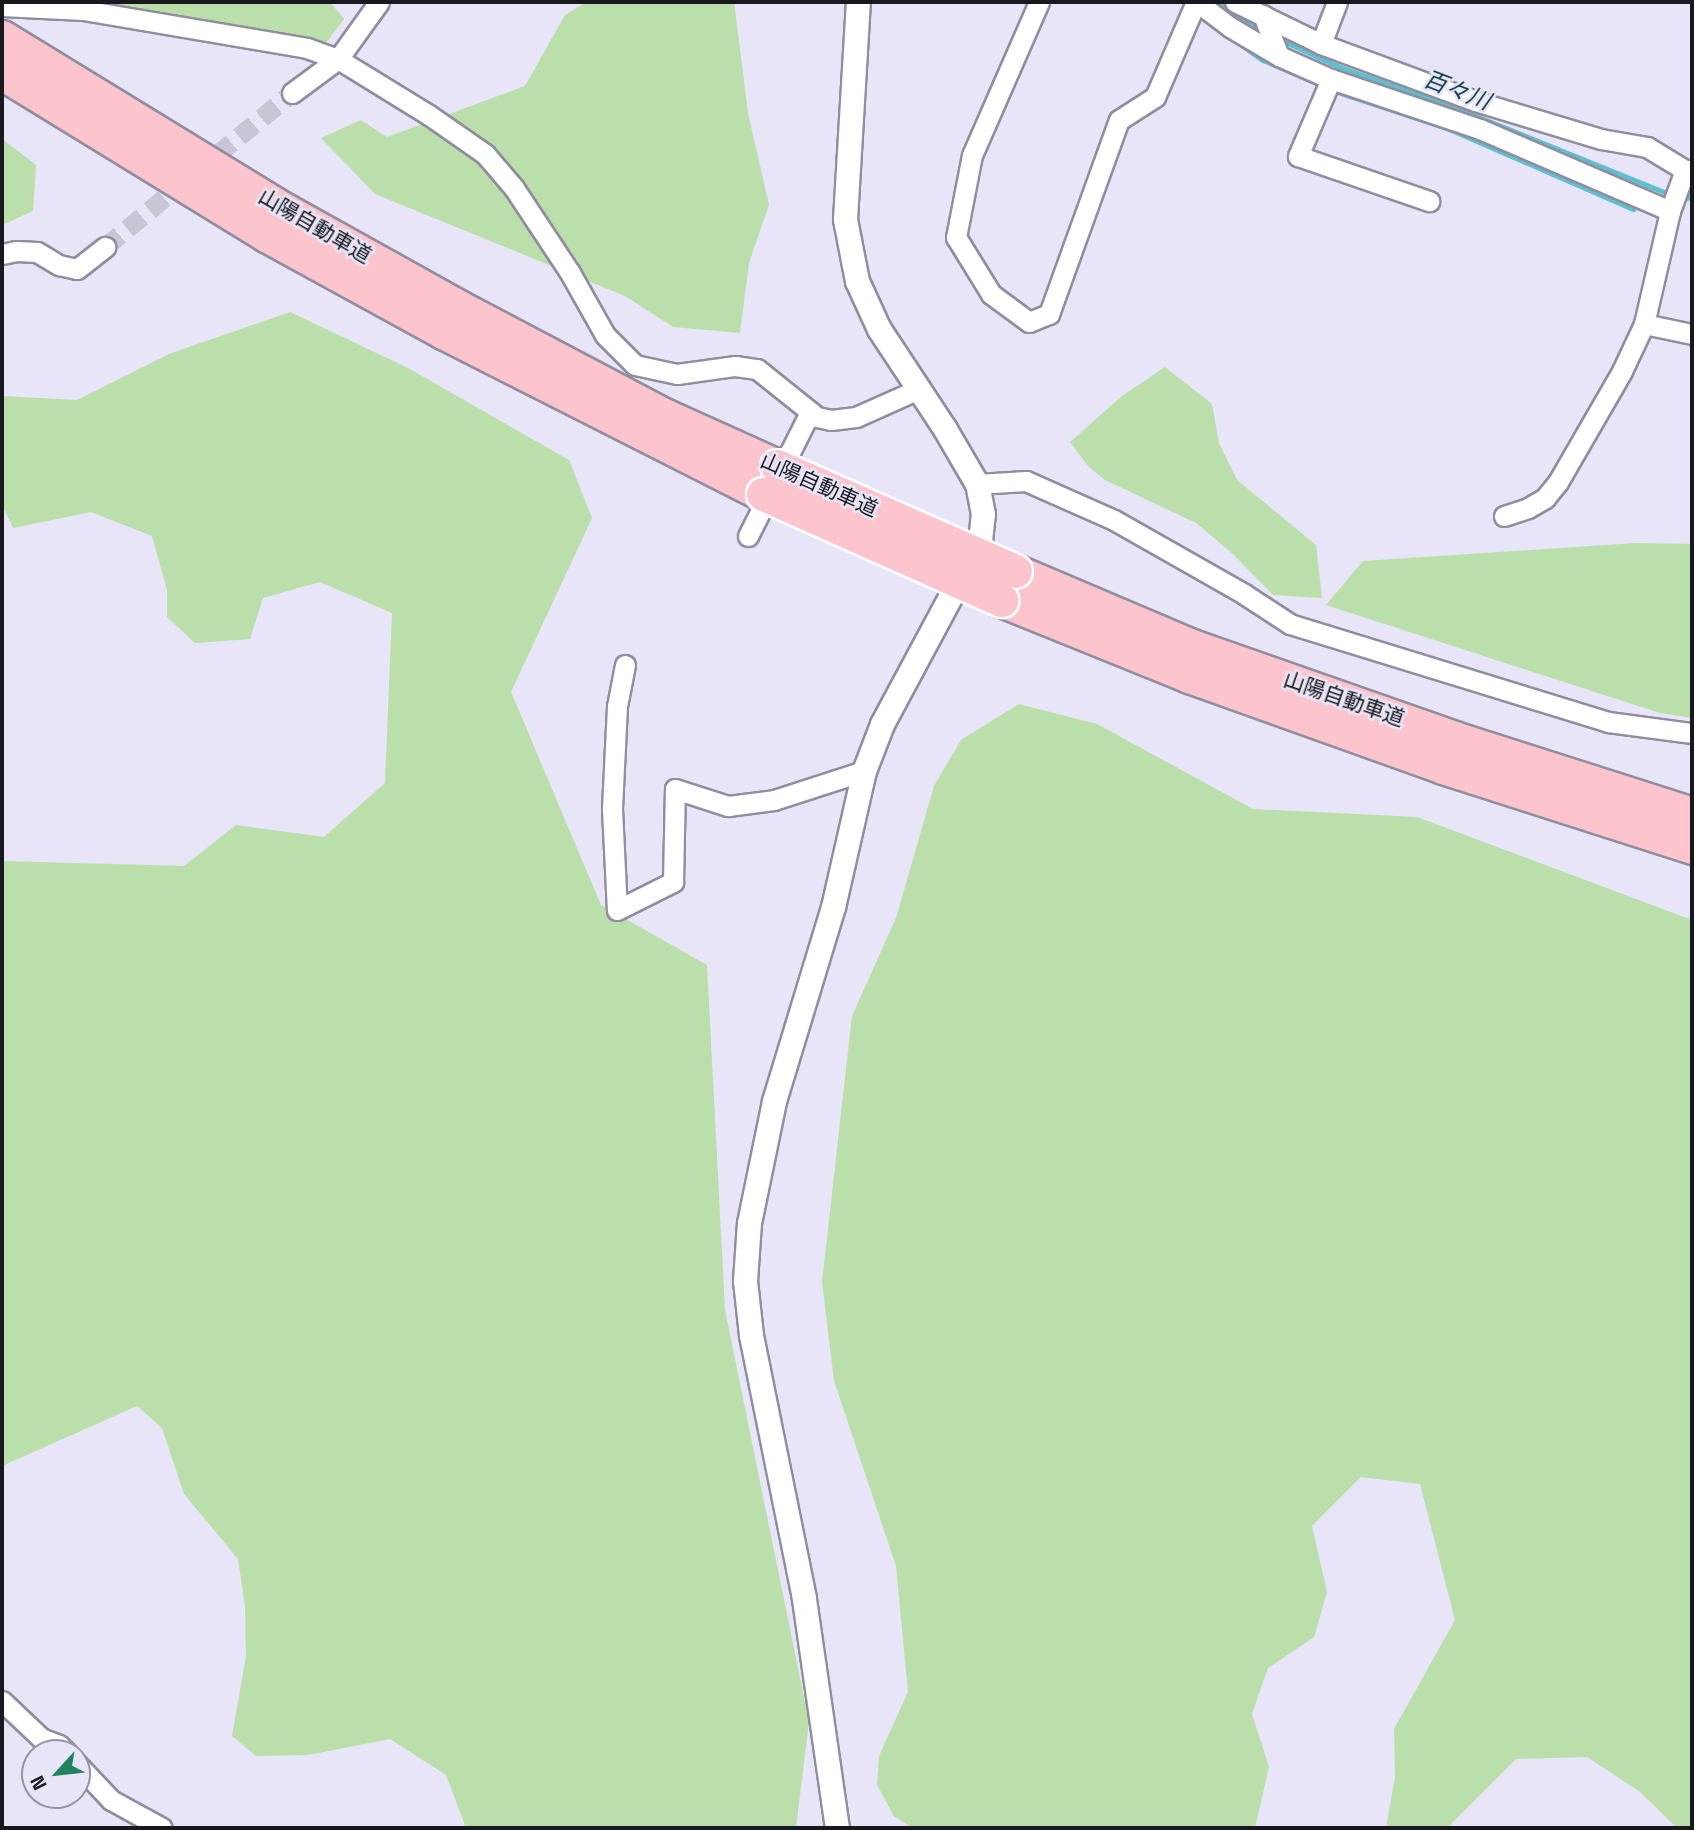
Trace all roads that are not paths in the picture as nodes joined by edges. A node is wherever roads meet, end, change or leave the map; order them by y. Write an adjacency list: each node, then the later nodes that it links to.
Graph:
1 (379, 2): 12 (street)
2 (858, 2): 24 (street)
3 (1039, 2): 7 (street)
4 (1235, 2): 8 (street)
5 (1337, 2): 10 (street)
6 (2, 6): 12 (street)
7 (1195, 6): 11 (street)
8 (1264, 18): 10 (street); 11 (street)
9 (2, 37): 26 (highway, 山陽自動車道)
10 (1321, 44): 16 (street)
11 (1277, 53): 14 (street)
12 (338, 59): 15 (street); 25 (street)
13 (2, 73): 26 (highway, 山陽自動車道)
14 (1329, 85): 17 (street); 19 (street)
15 (292, 93)
16 (1475, 101): 17 (street); 18 (street)
17 (1466, 124): 18 (street)
18 (1679, 189): 22 (street)
19 (1429, 201)
20 (105, 247): 21 (street)
21 (2, 254)
22 (1644, 324): 23 (street); 28 (street)
23 (1692, 334)
24 (919, 389): 25 (street); 27 (street)
25 (810, 412): 29 (street)
26 (770, 480): 30 (highway, 山陽自動車道, bridge)
27 (977, 484): 32 (street); 33 (street)
28 (1504, 516)
29 (748, 536)
30 (1008, 585): 34 (highway, 山陽自動車道); 35 (highway, 山陽自動車道)
31 (625, 665): 33 (street)
32 (1692, 733)
33 (864, 771): 40 (street)
34 (1692, 814)
35 (1692, 847)
36 (2, 1701): 37 (street)
37 (44, 1739)
38 (91, 1779): 39 (street)
39 (162, 1828)
40 (836, 1828)

